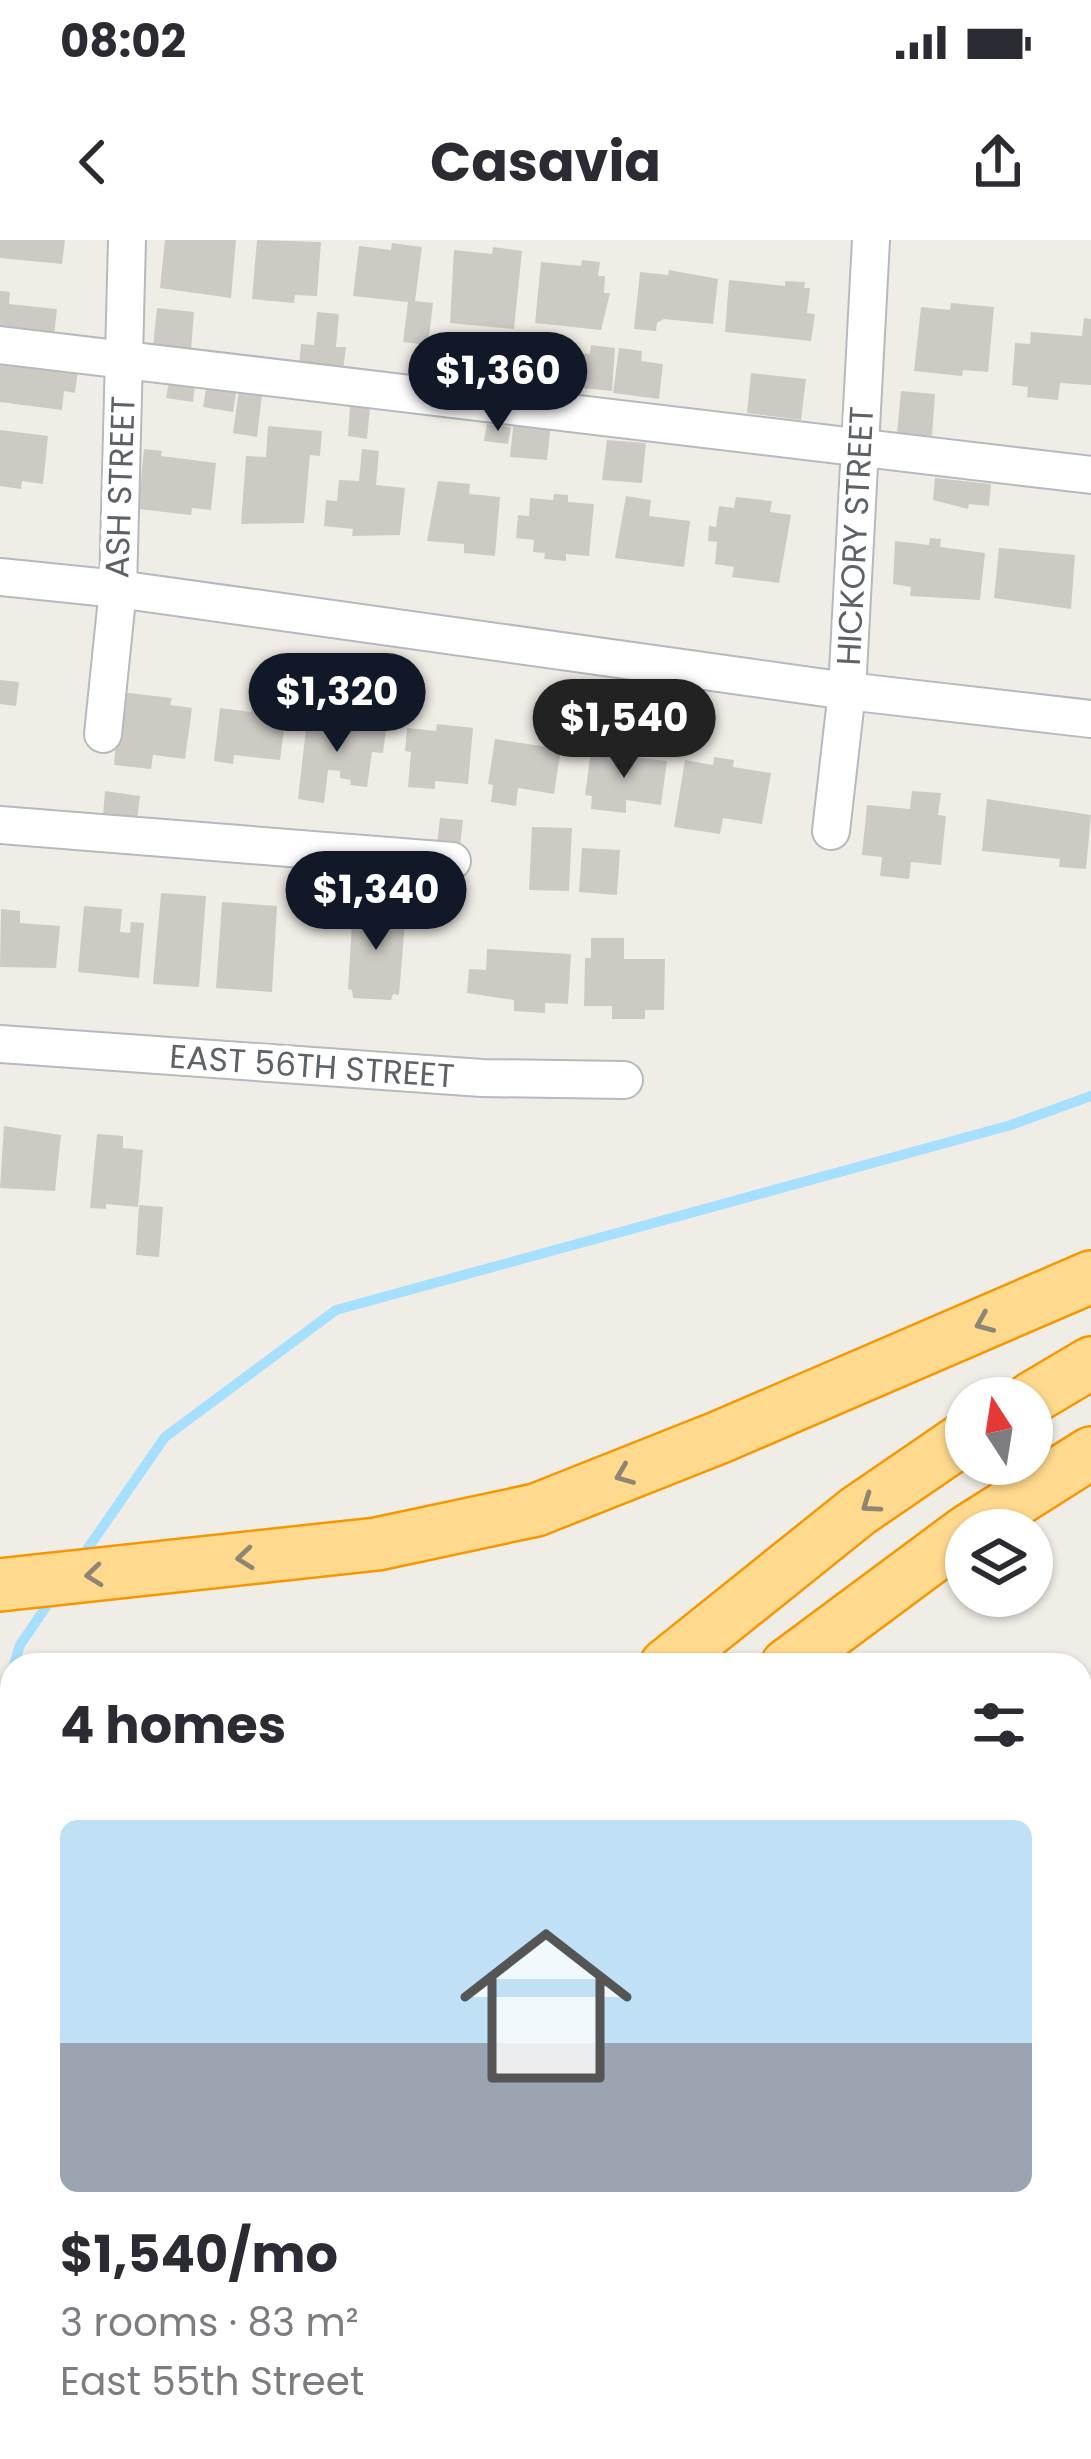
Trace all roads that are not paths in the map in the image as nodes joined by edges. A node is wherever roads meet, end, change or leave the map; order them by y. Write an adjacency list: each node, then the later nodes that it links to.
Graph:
1 (127, 240): 4 (street, ASH STREET)
2 (871, 240): 5 (street, HICKORY STREET)
3 (0, 345): 4 (street)
4 (124, 360): 5 (street); 8 (street, ASH STREET)
5 (860, 449): 6 (street); 9 (street, HICKORY STREET)
6 (1091, 475)
7 (0, 577): 8 (street)
8 (118, 589): 9 (street); 11 (street, ASH STREET)
9 (847, 691): 10 (street); 13 (street, HICKORY STREET)
10 (1091, 719)
11 (103, 734)
12 (0, 825): 14 (street)
13 (831, 831)
14 (452, 861)
15 (0, 1044): 16 (street, EAST 56TH STREET)
16 (624, 1080)
17 (1091, 1277): 24 (highway, one-way to 24)
18 (1091, 1363): 19 (highway)
19 (1053, 1385)
20 (945, 1452): 25 (highway, one-way to 25)
21 (1091, 1454): 22 (highway)
22 (1003, 1509)
23 (945, 1548): 26 (highway)
24 (0, 1585)
25 (680, 1653)
26 (803, 1653)

